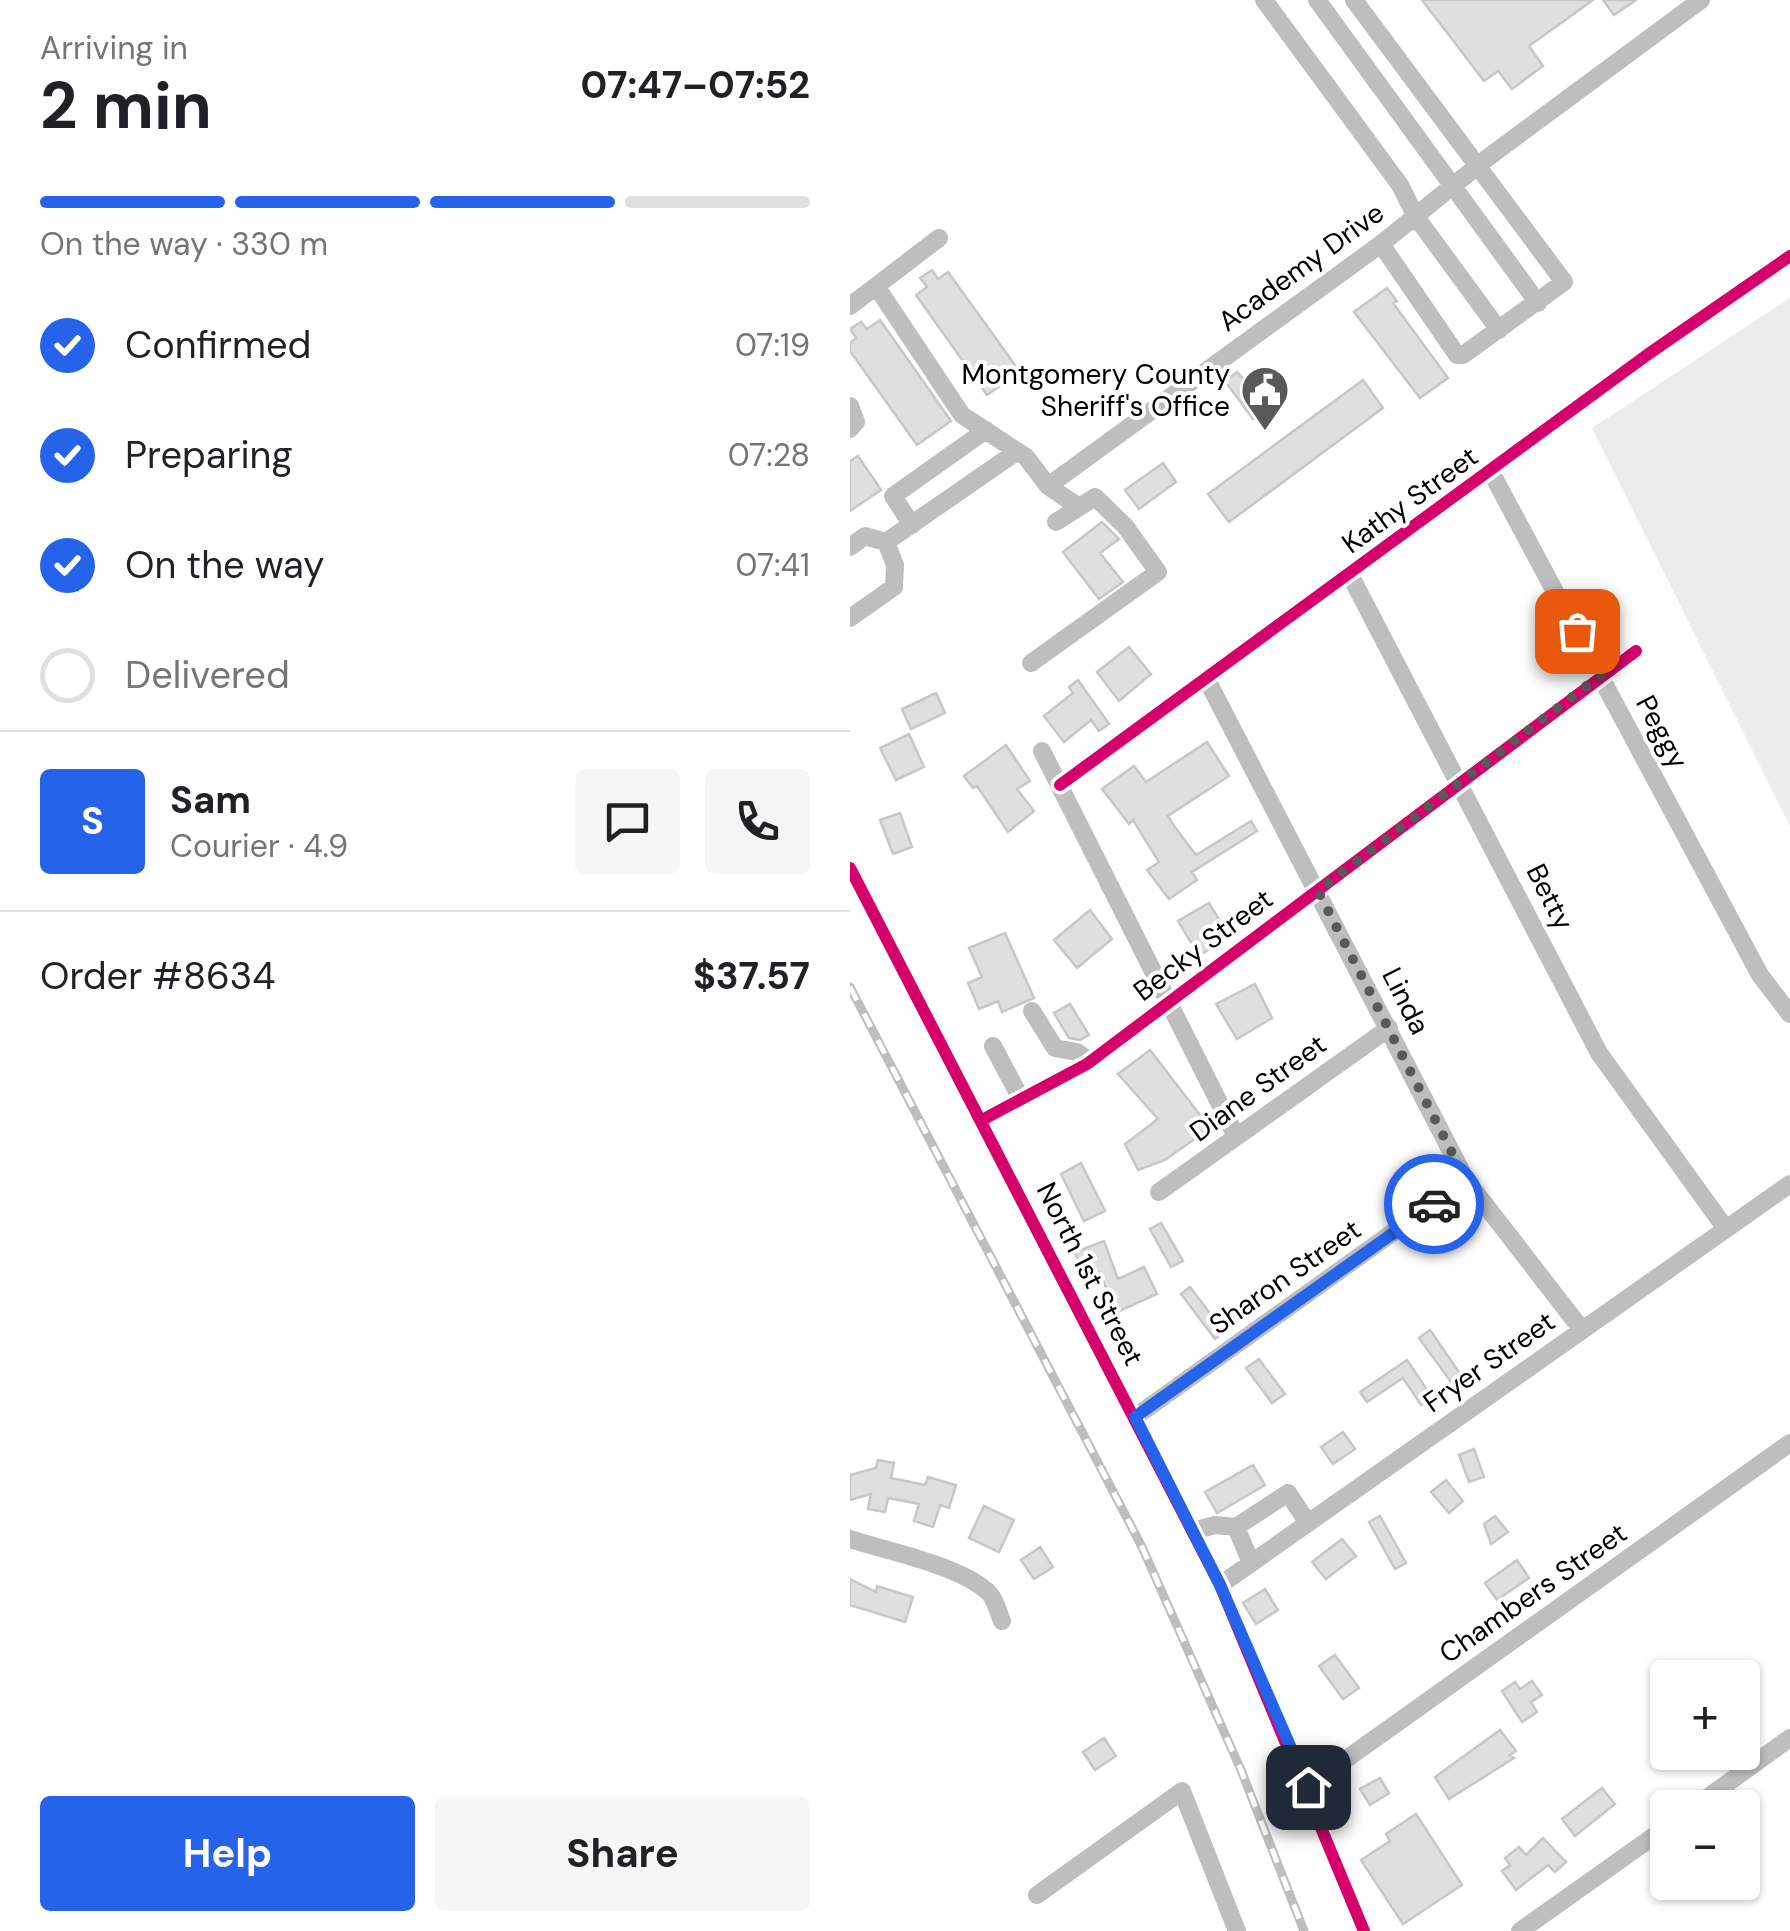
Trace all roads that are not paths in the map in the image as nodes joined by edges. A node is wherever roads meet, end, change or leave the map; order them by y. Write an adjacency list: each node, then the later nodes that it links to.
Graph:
1 (1264, 0): 7 (street)
2 (1316, 0): 6 (street)
3 (1354, 0): 5 (street)
4 (1701, 0): 5 (street, Academy Drive)
5 (1482, 164): 6 (street, Academy Drive); 12 (street)
6 (1452, 190): 7 (street, Academy Drive); 12 (street)
7 (1416, 217): 9 (street, Academy Drive); 14 (street)
8 (939, 238): 11 (street)
9 (1381, 244): 14 (street); 20 (street, Academy Drive)
10 (1790, 256): 19 (street, Kathy Street)
11 (876, 286): 13 (street); 17 (street)
12 (1538, 304): 14 (street)
13 (850, 306)
14 (1499, 330)
15 (850, 406): 16 (street)
16 (850, 429)
17 (986, 430): 18 (street); 23 (street)
18 (1015, 453): 20 (street); 23 (street)
19 (1491, 472): 26 (street, Kathy Street); 30 (street, Peggy)
20 (1048, 486): 21 (street)
21 (1079, 506): 22 (street); 29 (street)
22 (1056, 522)
23 (912, 525): 24 (street)
24 (886, 542): 25 (street); 27 (street)
25 (850, 547)
26 (1350, 574): 31 (street, Kathy Street); 33 (street, Betty)
27 (850, 618)
28 (1636, 651): 30 (street, Becky Street)
29 (1031, 663)
30 (1601, 675): 33 (street, Becky Street); 39 (street, Peggy)
31 (1207, 680): 34 (street, Kathy Street); 36 (street, Linda)
32 (1042, 751): 34 (street)
33 (1461, 784): 36 (street, Becky Street); 49 (street, Betty)
34 (1060, 785): 37 (street)
35 (850, 868): 44 (street, North 1st Street)
36 (1318, 891): 37 (street, Becky Street); 40 (street, Linda)
37 (1171, 999): 42 (street, Becky Street); 45 (street)
38 (1032, 1011): 42 (street)
39 (1790, 1014)
40 (1389, 1028): 45 (street, Diane Street); 46 (street, Linda)
41 (994, 1046): 43 (street)
42 (1090, 1062): 43 (street, Becky Street)
43 (1021, 1100): 44 (street, Becky Street)
44 (982, 1120): 51 (street, North 1st Street)
45 (1236, 1136): 48 (street, Diane Street)
46 (1466, 1180): 50 (street, Linda); 51 (street, Sharon Street)
47 (1790, 1184): 49 (street, Fryer Street)
48 (1159, 1192)
49 (1726, 1229): 50 (street, Fryer Street)
50 (1582, 1330): 53 (street, Fryer Street)
51 (1135, 1417): 55 (street, North 1st Street)
52 (1790, 1443): 61 (street, Chambers Street)
53 (1308, 1523): 54 (street); 57 (street, Fryer Street)
54 (1236, 1527): 55 (street); 57 (street)
55 (1192, 1531): 58 (street, North 1st Street)
56 (850, 1540): 59 (street)
57 (1252, 1563): 58 (street, Fryer Street)
58 (1220, 1585): 61 (street, North 1st Street)
59 (1002, 1621)
60 (1790, 1738): 62 (street)
61 (1308, 1787): 66 (street, North 1st Street)
62 (1718, 1790)
63 (1650, 1839): 67 (street)
64 (1037, 1895): 65 (street)
65 (1237, 1931)
66 (1364, 1931)
67 (1520, 1931)

